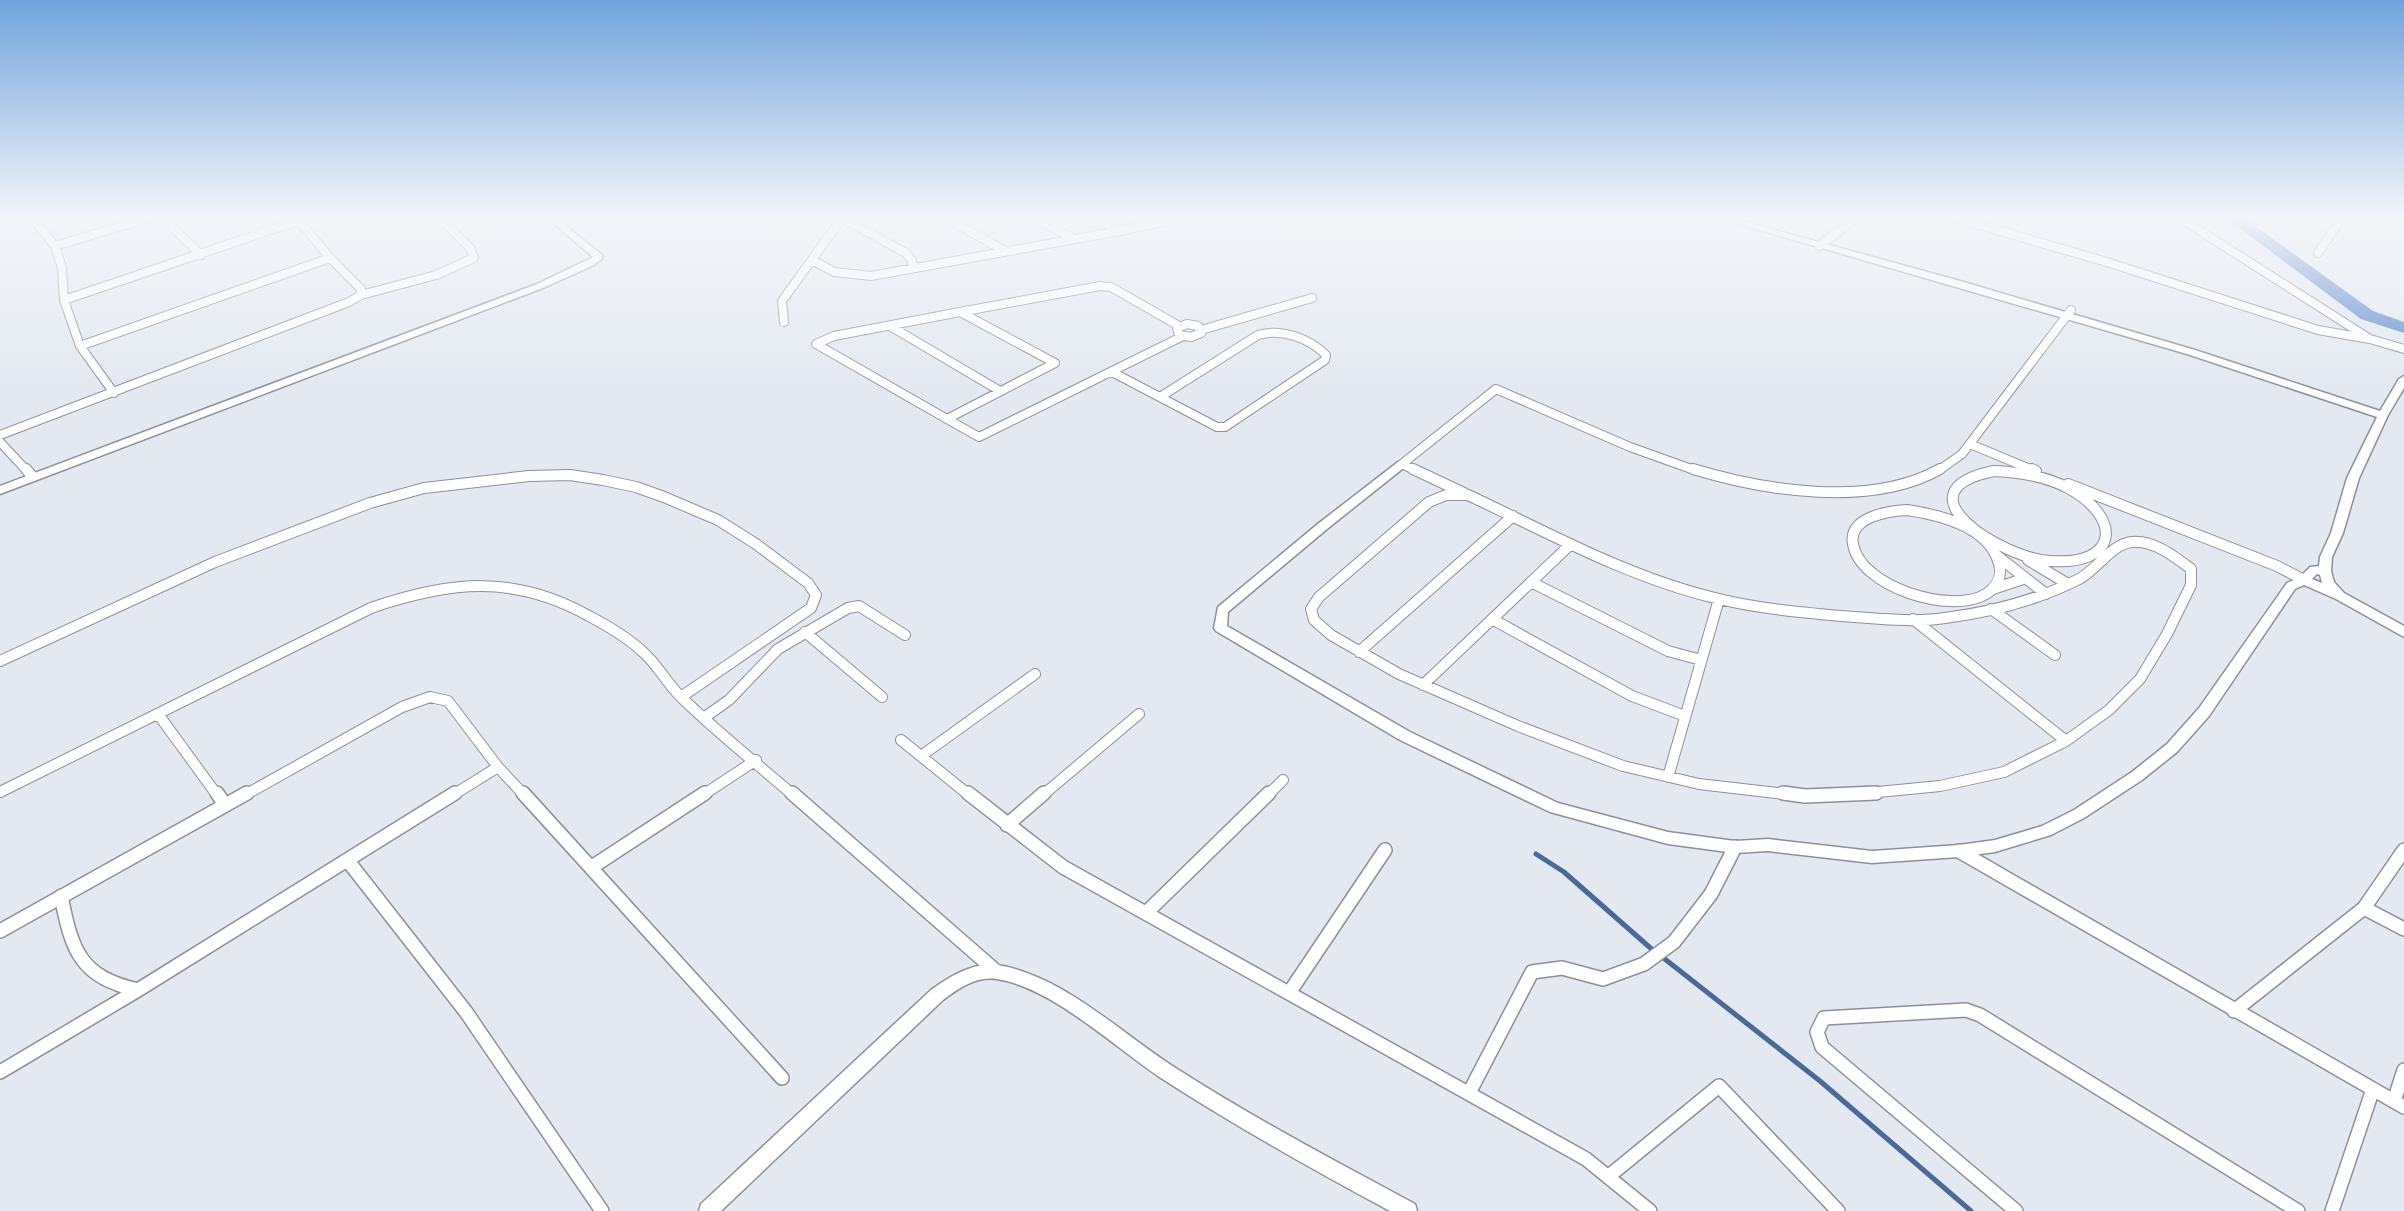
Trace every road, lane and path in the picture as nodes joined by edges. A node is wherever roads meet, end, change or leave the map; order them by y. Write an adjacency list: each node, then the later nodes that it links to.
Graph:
1 (62, 275): 15 (street)
2 (141, 275): 15 (street)
3 (283, 275): 24 (street)
4 (347, 275): 13 (street)
5 (432, 275): 13 (street)
6 (566, 275): 37 (street)
7 (801, 275): 18 (street)
8 (849, 275): 9 (street)
9 (879, 275)
10 (1931, 275): 17 (street)
11 (2146, 275): 23 (street)
12 (2269, 275): 23 (street)
13 (361, 296): 29 (street)
14 (1312, 298): 21 (street)
15 (64, 300): 24 (street)
16 (960, 312): 19 (street); 20 (street); 28 (street)
17 (2069, 313): 31 (street); 35 (street)
18 (784, 322)
19 (890, 326): 28 (street); 32 (street)
20 (1179, 326): 21 (street); 22 (street)
21 (1202, 330): 22 (street)
22 (1183, 336): 26 (street)
23 (2370, 339): 25 (street)
24 (80, 346): 29 (street)
25 (2404, 349)
26 (1112, 372): 30 (street); 32 (street)
27 (2404, 379): 31 (street)
28 (1000, 391): 32 (street)
29 (114, 393): 33 (street)
30 (1160, 397): 30 (street)
31 (2386, 411): 45 (street)
32 (947, 418)
33 (0, 435)
34 (0, 442): 37 (street)
35 (1970, 444): 36 (street); 48 (street)
36 (1402, 464): 39 (street); 83 (street)
37 (32, 476): 38 (street)
38 (0, 490)
39 (1468, 495): 40 (street); 61 (street)
40 (1513, 516): 41 (street); 61 (street)
41 (1571, 544): 49 (street); 54 (street)
42 (2014, 553): 44 (street); 44 (street); 46 (street)
43 (1995, 555): 47 (street); 51 (street); 51 (street)
44 (2077, 560): 46 (street)
45 (2325, 570): 48 (street); 53 (street)
46 (2048, 571): 50 (street)
47 (2026, 578): 51 (street); 52 (street)
48 (2304, 580): 53 (street); 86 (street)
49 (1531, 582): 56 (street); 63 (street)
50 (2068, 584): 52 (street); 74 (street)
51 (1993, 589)
52 (2046, 594): 55 (street)
53 (2340, 596): 59 (street)
54 (1719, 599): 57 (street); 63 (street)
55 (1991, 609): 57 (street); 62 (street)
56 (1492, 619): 66 (street); 71 (street)
57 (1913, 619): 74 (street)
58 (805, 632): 60 (street); 68 (street); 72 (street)
59 (2404, 632)
60 (905, 636)
61 (1359, 652): 66 (street)
62 (2055, 655)
63 (1701, 660): 71 (street)
64 (0, 661): 67 (street)
65 (1035, 674): 75 (street)
66 (1423, 685): 78 (street)
67 (681, 697): 69 (street); 72 (street)
68 (882, 697)
69 (158, 714): 80 (street); 81 (street)
70 (1139, 714): 82 (street)
71 (1685, 716): 78 (street)
72 (704, 717): 76 (street)
73 (901, 740): 75 (street)
74 (2066, 741): 78 (street)
75 (922, 756): 82 (street)
76 (756, 760): 88 (street); 94 (street)
77 (498, 767): 81 (street); 87 (street); 88 (street)
78 (1668, 776)
79 (1282, 780): 91 (street)
80 (0, 792)
81 (225, 805): 89 (street)
82 (1007, 825): 91 (street)
83 (1735, 847): 86 (street); 102 (street)
84 (1386, 850): 96 (street)
85 (2404, 850): 90 (street)
86 (1959, 851): 97 (street)
87 (348, 861): 95 (street); 105 (street)
88 (592, 867): 100 (street)
89 (61, 896): 93 (street); 95 (street)
90 (2364, 908): 92 (street); 97 (street)
91 (1146, 913): 96 (street)
92 (2404, 929)
93 (0, 931)
94 (997, 972): 106 (street); 107 (street)
95 (138, 990): 99 (street)
96 (1289, 993): 102 (street)
97 (2234, 1011): 101 (street)
98 (2404, 1070): 103 (street)
99 (0, 1072)
100 (782, 1078)
101 (2373, 1089): 103 (street); 112 (street)
102 (1469, 1093): 104 (street)
103 (2399, 1104)
104 (1608, 1176): 108 (street); 109 (street)
105 (602, 1211)
106 (708, 1211)
107 (1408, 1211)
108 (1650, 1211)
109 (1838, 1211)
110 (2016, 1211): 111 (street)
111 (2298, 1211)
112 (2332, 1211)

